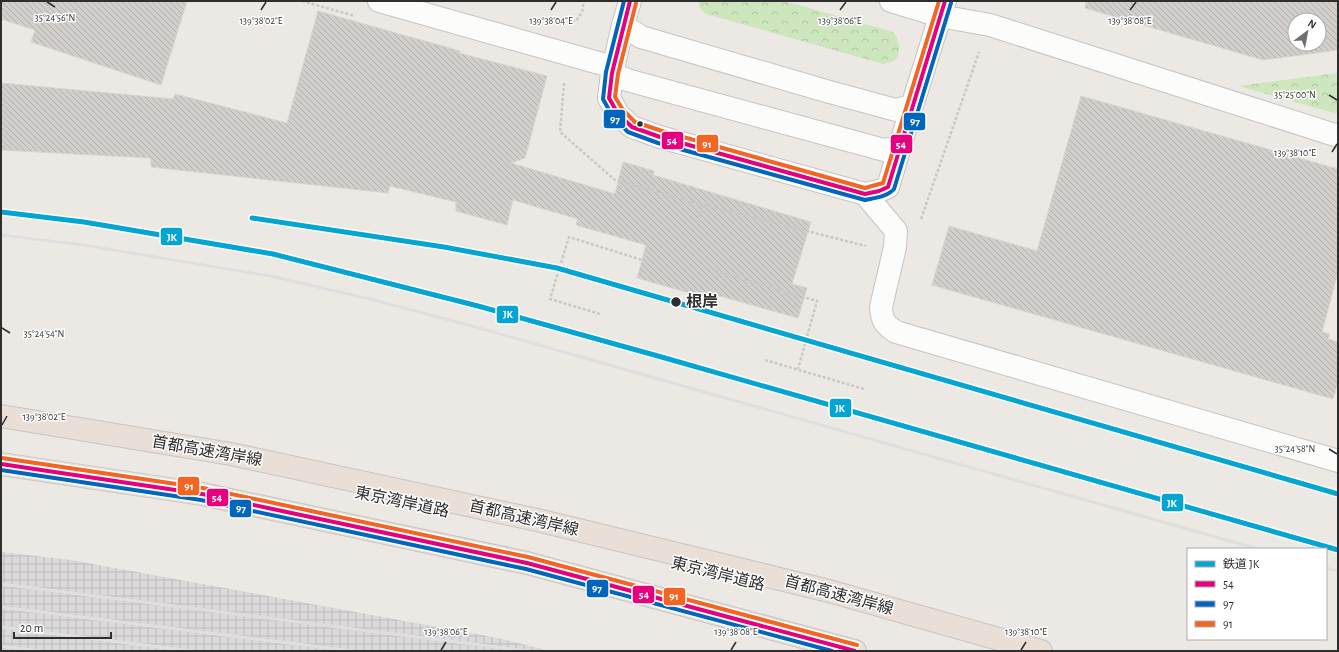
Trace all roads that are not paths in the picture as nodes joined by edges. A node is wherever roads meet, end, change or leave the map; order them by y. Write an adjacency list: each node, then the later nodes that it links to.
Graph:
1 (379, 1): 6 (street)
2 (630, 1): 5 (street)
3 (891, 1): 4 (street)
4 (943, 8): 7 (street); 8 (street)
5 (623, 25): 6 (street); 7 (street)
6 (612, 70): 9 (street); 10 (street)
7 (912, 106): 9 (street)
8 (1338, 136)
9 (900, 147): 10 (street)
10 (865, 194): 13 (street)
11 (1, 416): 19 (highway, 首都高速湾岸線)
12 (1, 429): 18 (highway, 東京湾岸道路)
13 (1338, 461)
14 (1, 464): 17 (highway, 東京湾岸道路)
15 (1, 477): 16 (highway)
16 (809, 651)
17 (855, 651)
18 (1008, 651)
19 (1041, 651)

